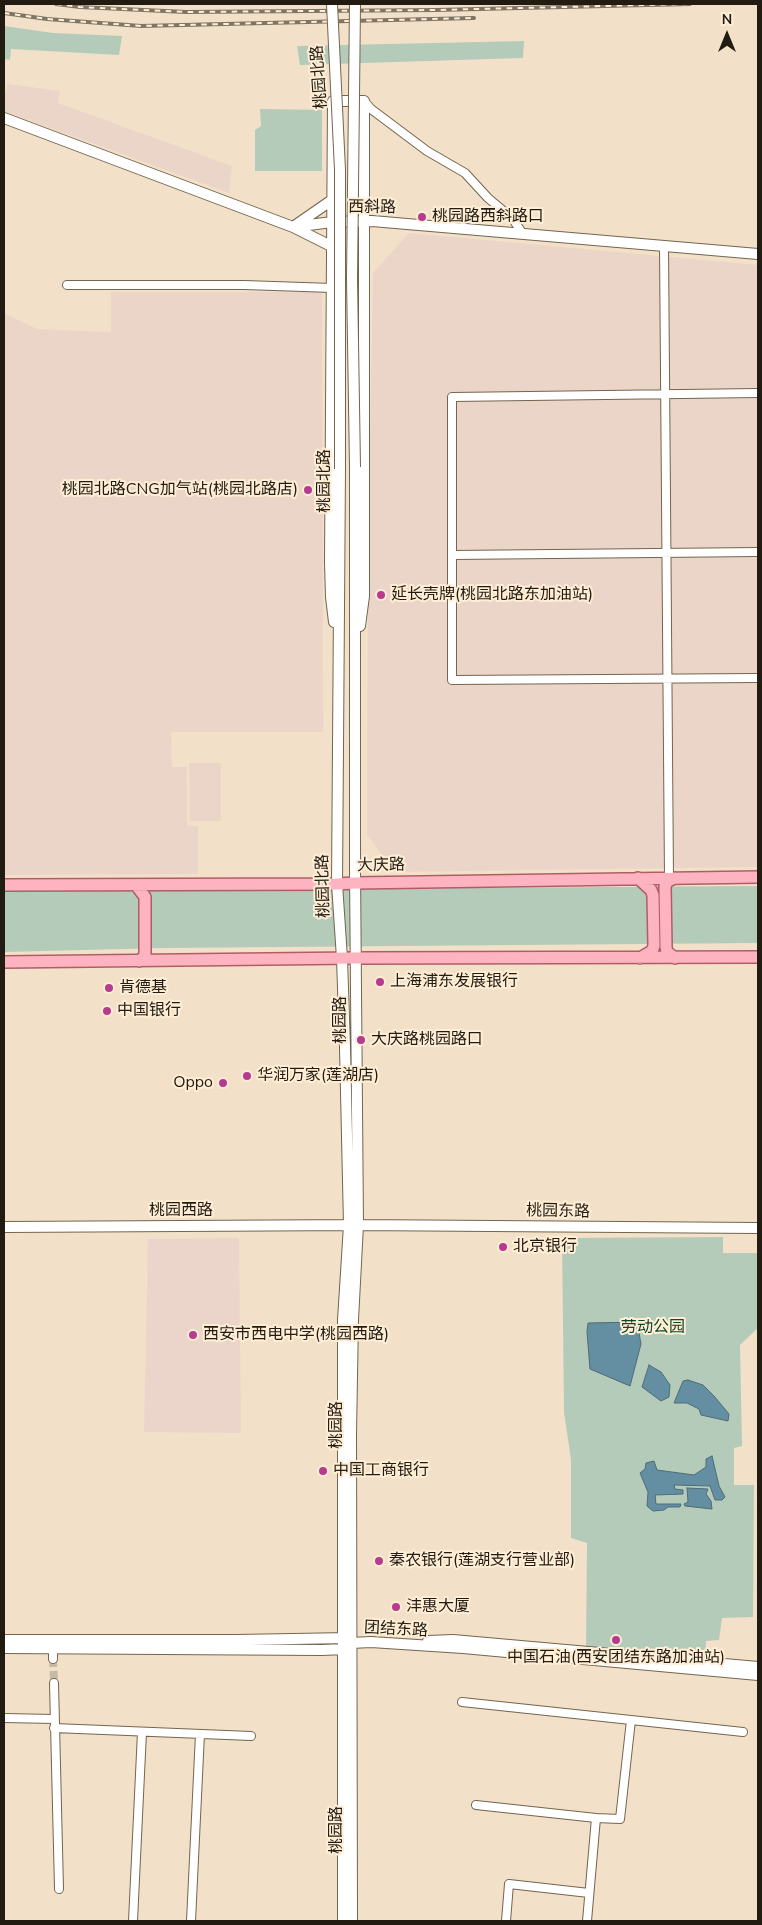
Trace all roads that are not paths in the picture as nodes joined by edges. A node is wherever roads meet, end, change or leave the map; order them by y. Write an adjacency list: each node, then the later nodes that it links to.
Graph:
1 (332, 4): 20 (street, 桃园北路, bridge)
2 (355, 4): 21 (street, 桃园北路, bridge)
3 (364, 101): 5 (street); 6 (street); 9 (street)
4 (4, 118): 8 (street, 西斜路)
5 (332, 200): 7 (street); 8 (street)
6 (363, 221): 7 (street, 西斜路); 9 (street, 西斜路); 21 (street)
7 (332, 222): 8 (street, 西斜路); 11 (street)
8 (293, 227): 11 (street)
9 (522, 233): 10 (street, 西斜路)
10 (664, 246): 12 (street, 西斜路); 16 (street)
11 (333, 247): 14 (street)
12 (758, 254)
13 (67, 285): 14 (street)
14 (333, 288): 20 (street)
15 (758, 393): 16 (street)
16 (664, 394): 18 (street); 19 (street)
17 (758, 552): 18 (street)
18 (666, 553): 19 (street); 23 (street)
19 (452, 555): 23 (street)
20 (338, 656): 28 (street, 桃园北路)
21 (354, 667): 27 (street, 桃园北路)
22 (758, 678): 23 (street)
23 (667, 679): 26 (street)
24 (758, 877): 26 (main road, 大庆路)
25 (638, 878): 26 (main road, 大庆路); 27 (main road, 大庆路); 35 (main road)
26 (672, 878): 36 (main road)
27 (355, 882): 28 (main road, 大庆路); 34 (street, 桃园北路)
28 (337, 884): 31 (main road, 大庆路); 33 (street, 桃园北路)
29 (4, 885): 30 (main road, 大庆路)
30 (136, 885): 31 (main road, 大庆路); 39 (main road)
31 (155, 885): 37 (main road)
32 (758, 957): 36 (main road)
33 (342, 958): 34 (main road); 37 (main road); 40 (street, 桃园路)
34 (356, 958): 35 (main road); 40 (street, 桃园路)
35 (640, 958): 36 (main road)
36 (675, 958)
37 (155, 961): 39 (main road)
38 (4, 962): 39 (main road)
39 (139, 962)
40 (353, 1225): 41 (street, 桃园西路); 42 (street, 桃园东路); 44 (street, 桃园路)
41 (4, 1227)
42 (758, 1228)
43 (4, 1640): 44 (street)
44 (348, 1642): 46 (street, 团结东路); 48 (street); 49 (street, 团结东路); 66 (street, 桃园路); 67 (street, 桃园路)
45 (4, 1648): 46 (street, 团结东路)
46 (53, 1648): 47 (street)
47 (53, 1659)
48 (758, 1667)
49 (758, 1674)
50 (54, 1683): 53 (street)
51 (462, 1702): 54 (street)
52 (4, 1718): 53 (street)
53 (54, 1719): 55 (street)
54 (631, 1720): 57 (street); 61 (street)
55 (54, 1728): 56 (street); 62 (street)
56 (142, 1732): 58 (street); 64 (street)
57 (742, 1732)
58 (200, 1734): 59 (street); 65 (street)
59 (251, 1736)
60 (476, 1805): 61 (street)
61 (596, 1818): 63 (street)
62 (59, 1889)
63 (589, 1893): 68 (street); 69 (street)
64 (133, 1921)
65 (191, 1921)
66 (343, 1921)
67 (352, 1921)
68 (506, 1921)
69 (586, 1921)

